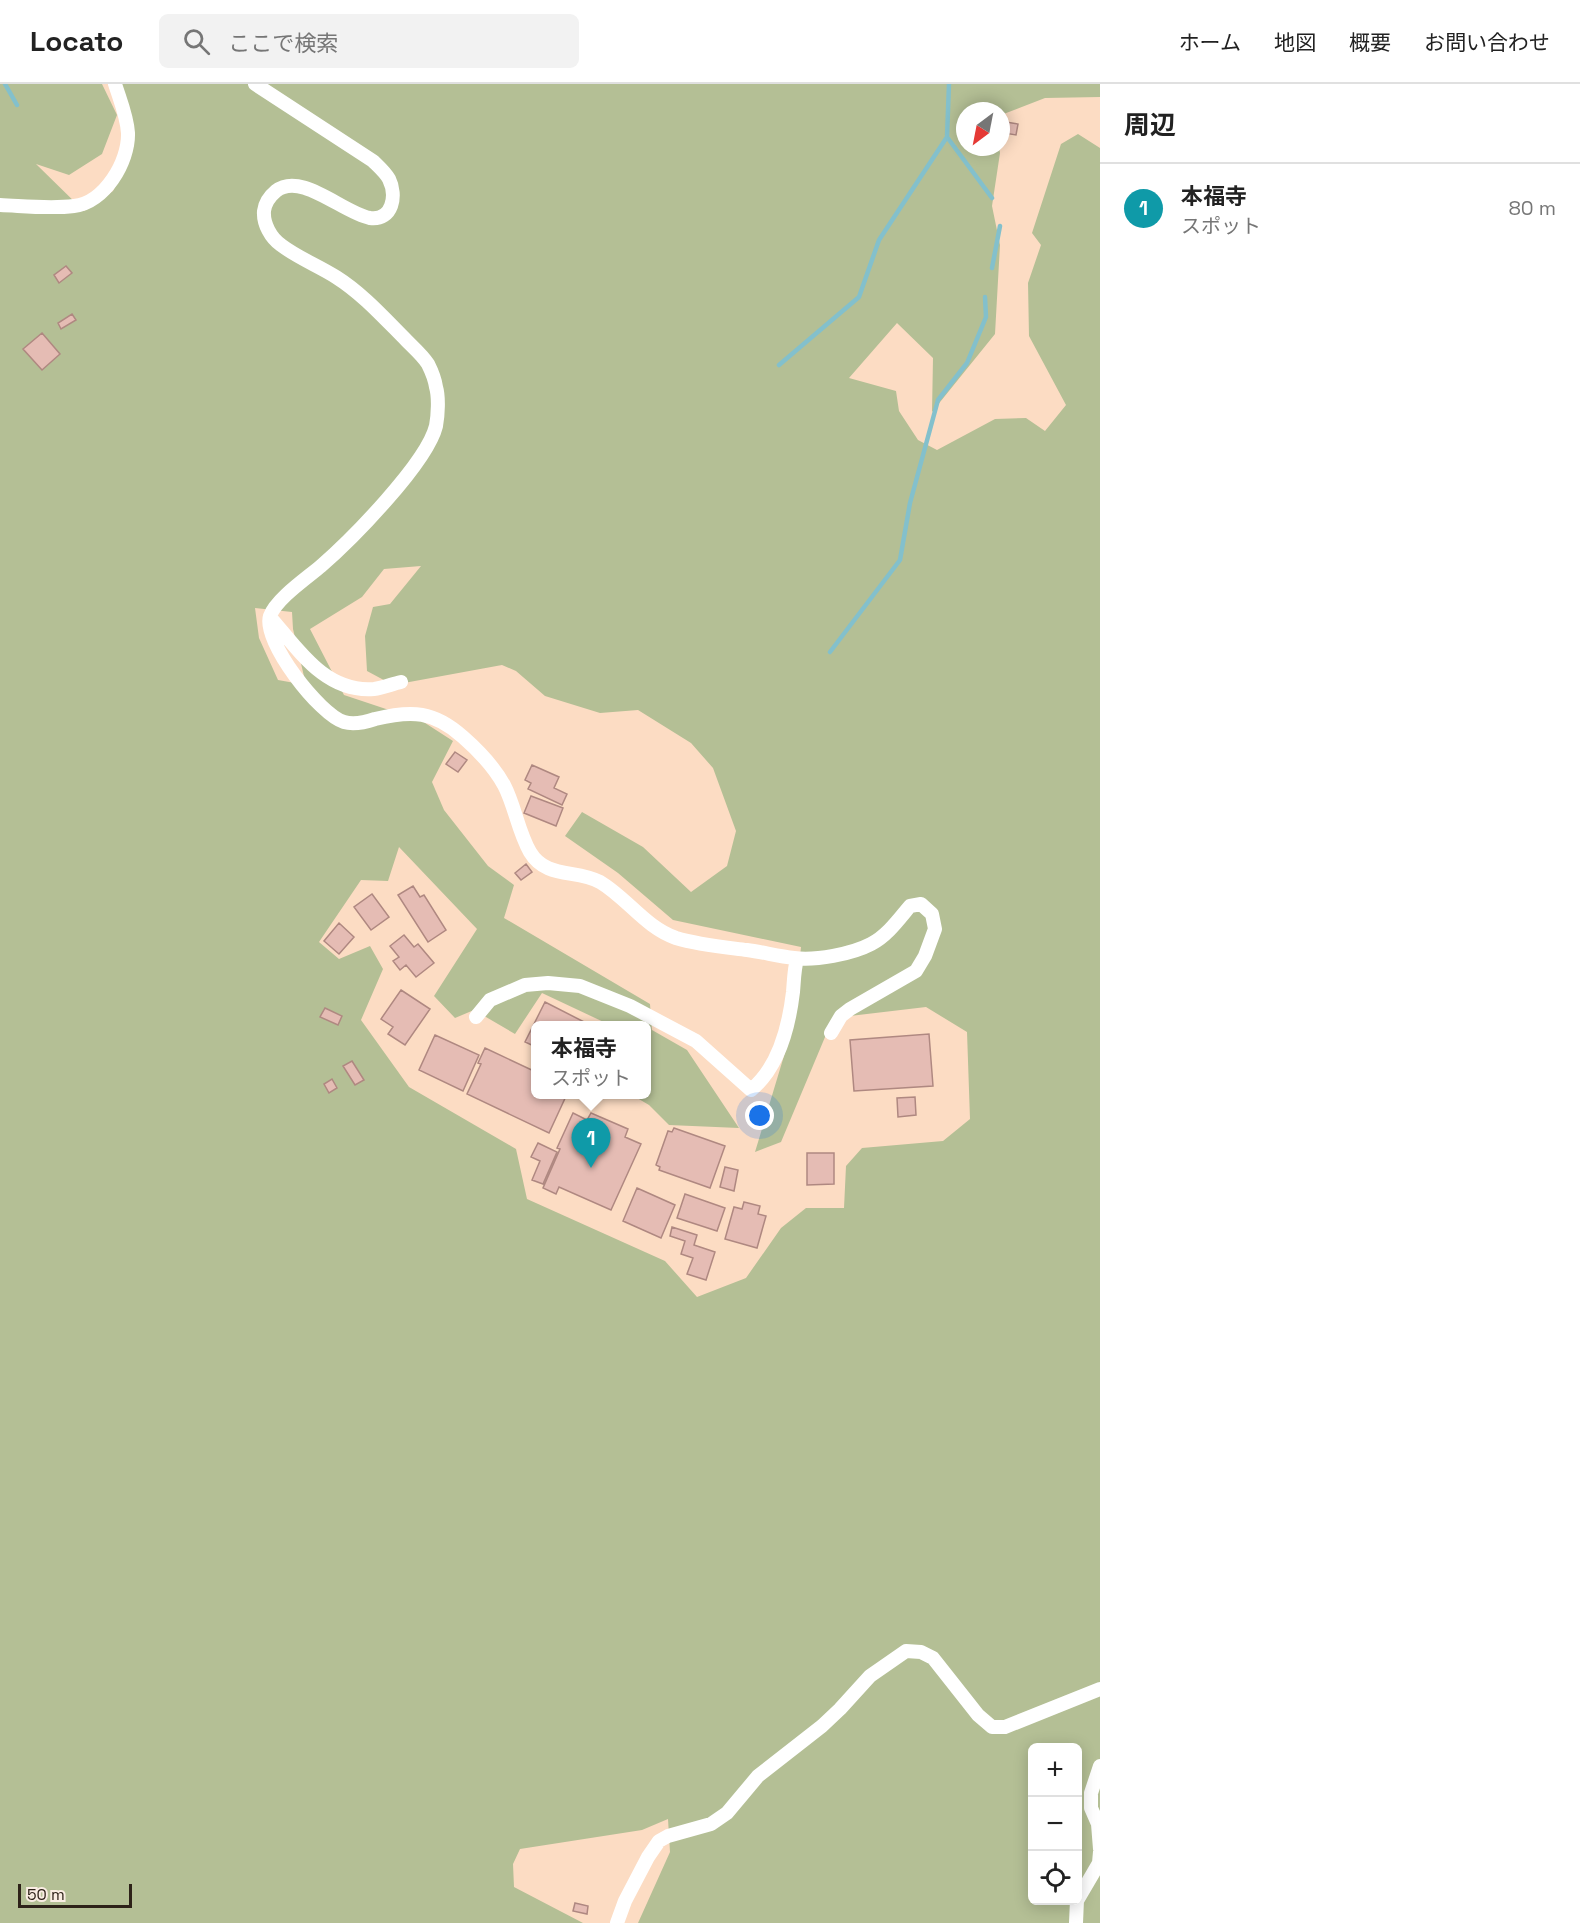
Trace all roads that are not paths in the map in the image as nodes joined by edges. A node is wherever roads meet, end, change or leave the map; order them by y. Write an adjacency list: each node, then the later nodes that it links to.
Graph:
1 (115, 84): 3 (street)
2 (255, 84): 4 (street)
3 (0, 205)
4 (270, 617): 5 (street); 6 (street)
5 (401, 682)
6 (797, 959): 7 (street); 8 (street)
7 (476, 1017)
8 (831, 1033)
9 (1100, 1689): 14 (street)
10 (1100, 1766): 11 (street)
11 (1100, 1851): 12 (street)
12 (1082, 1892)
13 (1077, 1905): 15 (street)
14 (617, 1923)
15 (1076, 1923)

